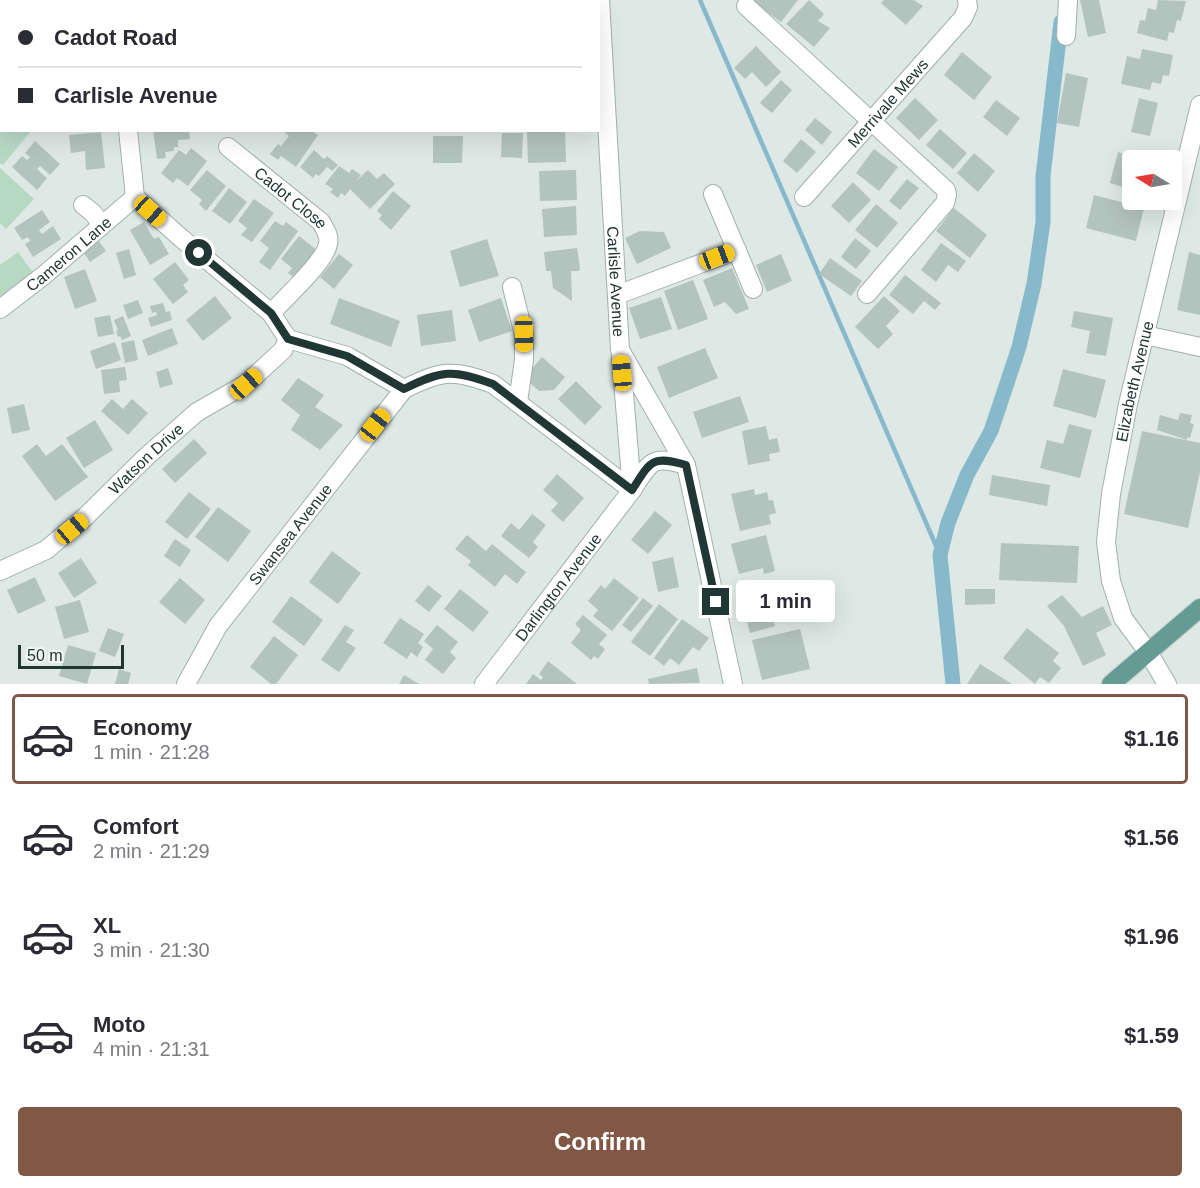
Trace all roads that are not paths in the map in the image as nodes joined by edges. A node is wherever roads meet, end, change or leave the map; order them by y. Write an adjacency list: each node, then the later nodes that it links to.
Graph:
1 (600, 0): 8 (street, Carlisle Avenue)
2 (1068, 0): 5 (street)
3 (967, 3): 7 (street, Merrivale Mews)
4 (746, 6): 7 (street)
5 (1066, 36)
6 (1200, 105): 10 (street, Elizabeth Avenue)
7 (871, 122): 14 (street, Merrivale Mews); 20 (street)
8 (603, 124): 21 (street, Carlisle Avenue)
9 (129, 132): 13 (street)
10 (1196, 139): 24 (street, Elizabeth Avenue)
11 (228, 147): 23 (street, Cadot Close)
12 (713, 194): 17 (street)
13 (135, 197): 16 (street, Cameron Lane); 23 (street)
14 (804, 197)
15 (83, 205): 16 (street)
16 (102, 225): 22 (street, Cameron Lane)
17 (736, 250): 19 (street); 21 (street)
18 (512, 287): 29 (street)
19 (753, 289)
20 (867, 294)
21 (617, 295): 27 (street, Carlisle Avenue)
22 (0, 309)
23 (271, 313): 25 (street)
24 (1145, 335): 26 (street); 34 (street, Elizabeth Avenue)
25 (288, 339): 28 (street); 32 (street, Watson Drive)
26 (1200, 347)
27 (620, 350): 30 (street, Carlisle Avenue); 31 (street)
28 (404, 389): 29 (street); 35 (street, Swansea Avenue)
29 (518, 402): 31 (street)
30 (686, 465): 31 (street, Darlington Avenue); 37 (street, Carlisle Avenue)
31 (632, 490): 36 (street, Darlington Avenue)
32 (0, 571)
33 (1200, 608): 34 (main road)
34 (1148, 652): 38 (main road); 39 (street, Elizabeth Avenue)
35 (186, 684)
36 (484, 684)
37 (733, 684)
38 (1111, 684)
39 (1167, 684)

